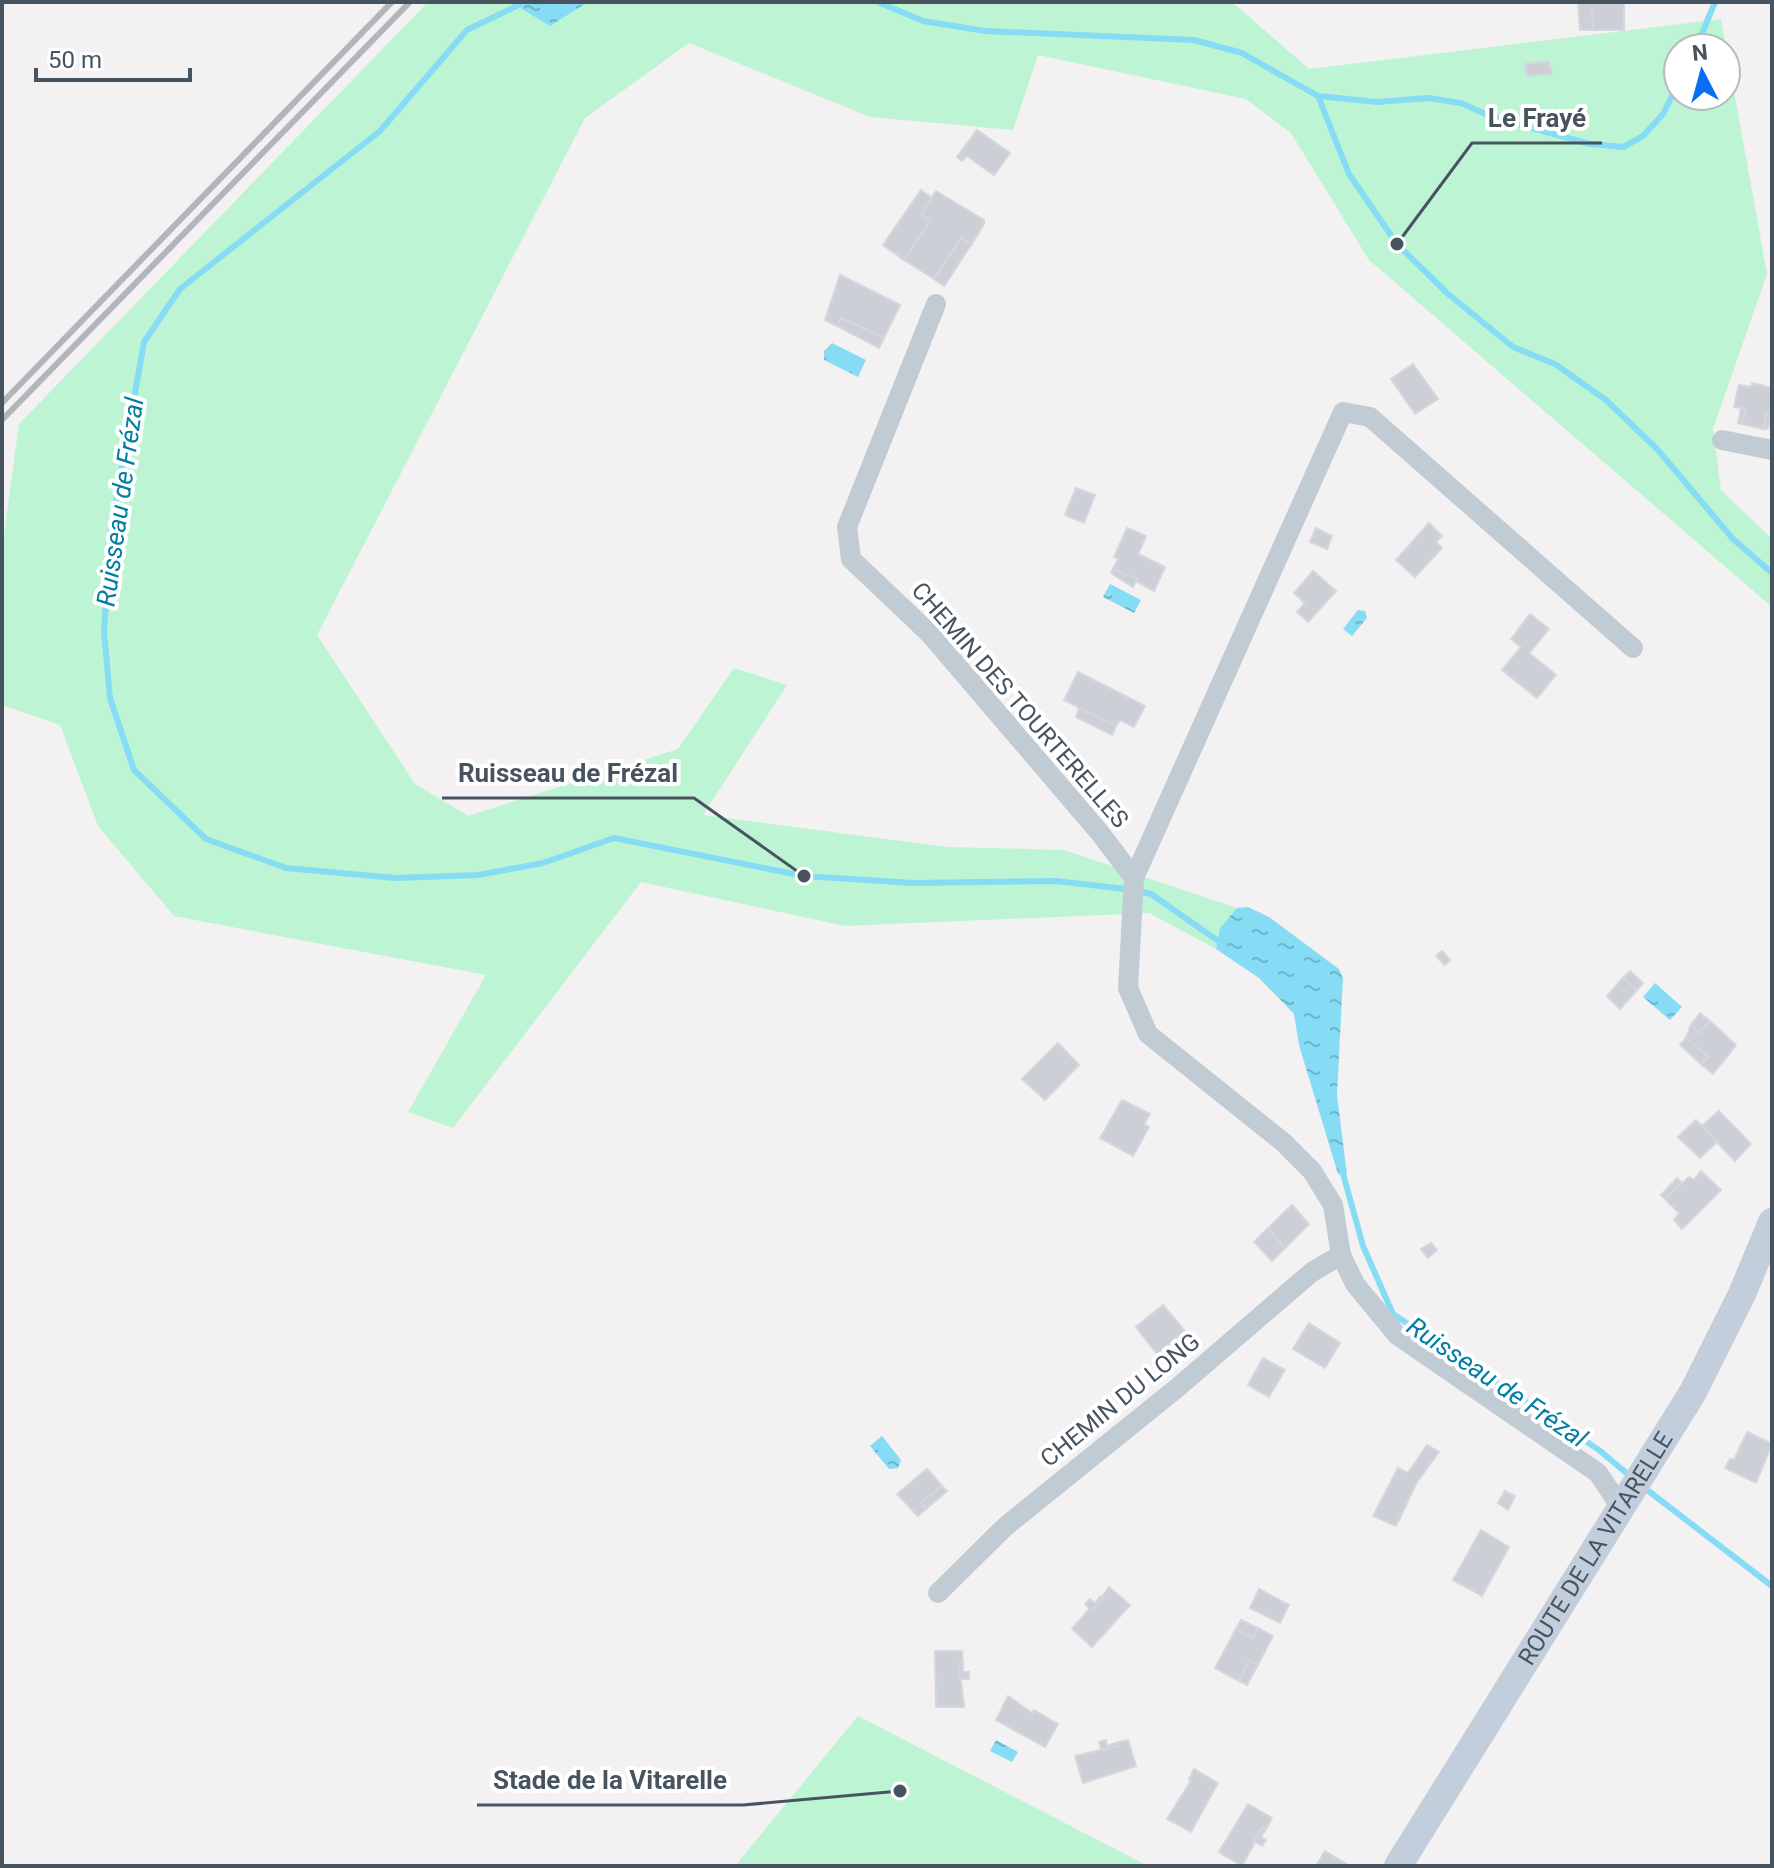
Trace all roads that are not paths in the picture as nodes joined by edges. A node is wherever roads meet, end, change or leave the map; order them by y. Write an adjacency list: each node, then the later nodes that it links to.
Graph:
1 (936, 304): 5 (street, CHEMIN DES TOURTERELLES)
2 (1722, 440): 3 (street)
3 (1772, 450)
4 (1633, 648): 5 (street)
5 (1134, 878): 7 (street)
6 (1772, 1222): 8 (street, ROUTE DE LA VITARELLE)
7 (1341, 1255): 8 (street); 9 (street, CHEMIN DU LONG)
8 (1626, 1503): 10 (street, ROUTE DE LA VITARELLE)
9 (938, 1593)
10 (1398, 1866)

